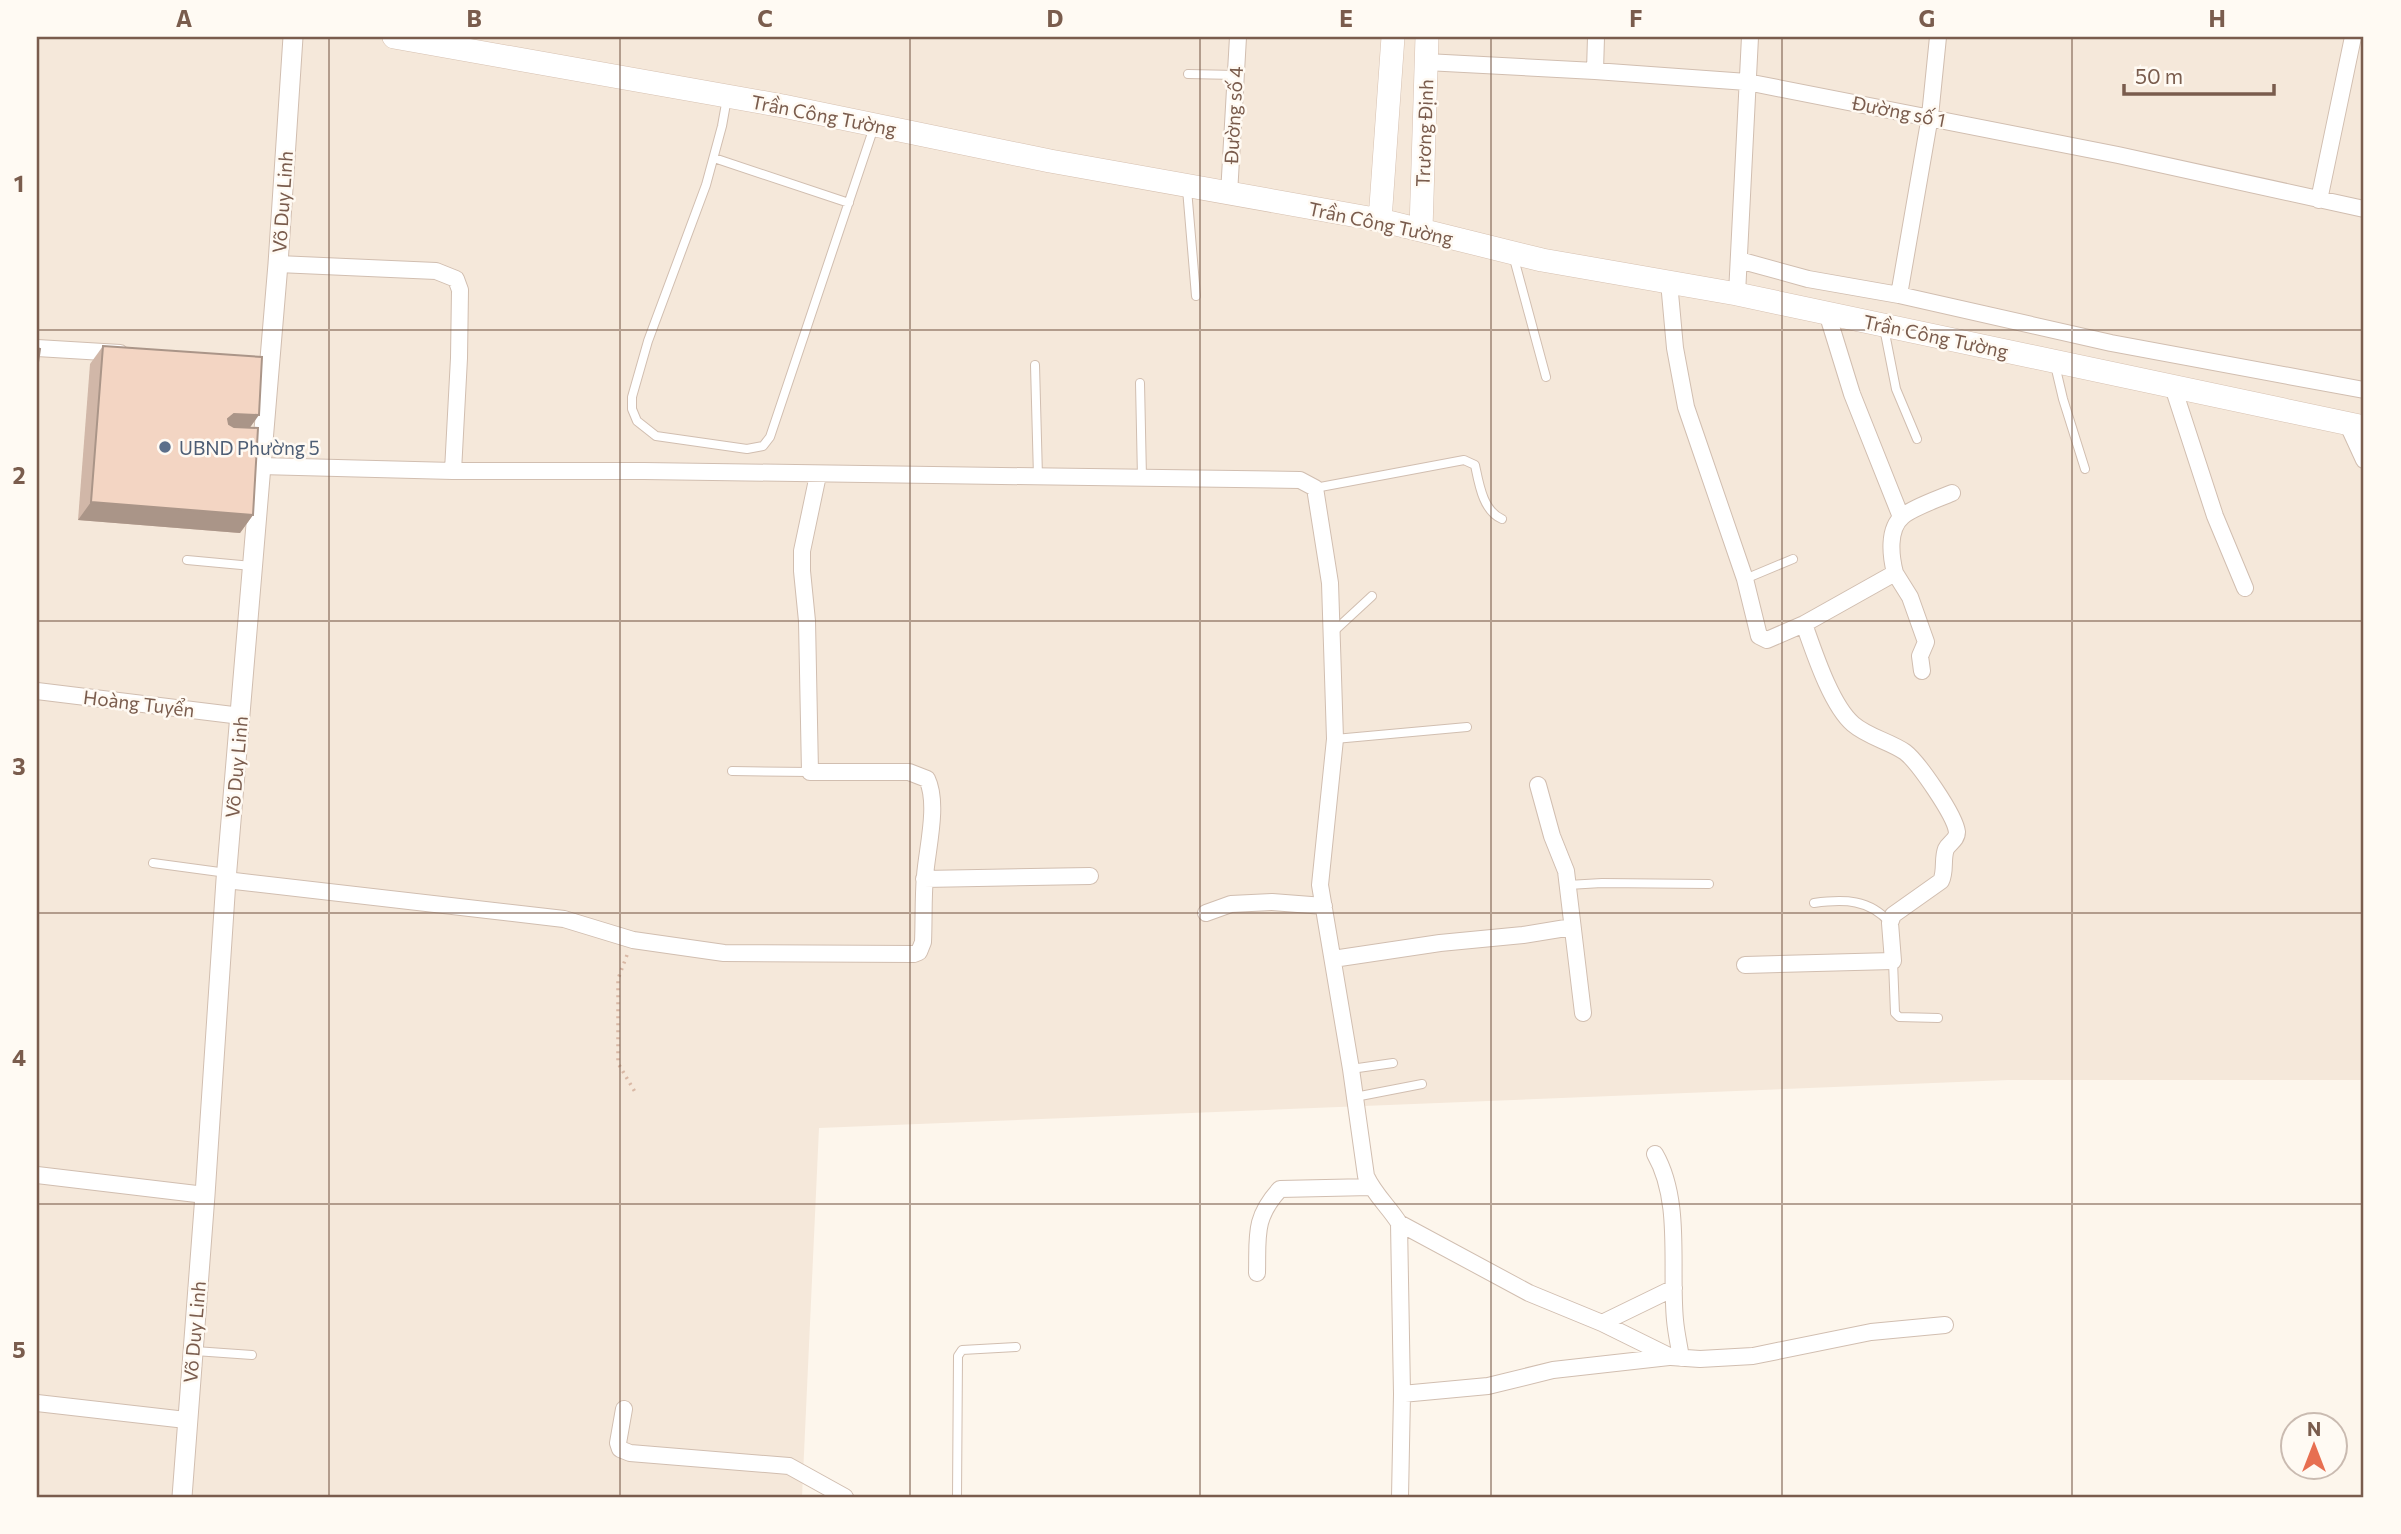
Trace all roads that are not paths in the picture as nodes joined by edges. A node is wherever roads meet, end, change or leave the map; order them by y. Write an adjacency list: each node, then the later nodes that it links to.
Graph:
1 (293, 37): 28 (street, Võ Duy Linh)
2 (394, 37): 15 (main road, Trần Công Tường)
3 (1238, 37): 13 (street, Đường số 4)
4 (1393, 37): 24 (main road, Trương Định)
5 (1427, 37): 10 (main road, Trương Định)
6 (1597, 37): 11 (street)
7 (1750, 37): 14 (street)
8 (1938, 37): 16 (street)
9 (2353, 37): 21 (street)
10 (1426, 62): 11 (street, Đường số 1); 25 (main road, Trương Định)
11 (1595, 71): 14 (street, Đường số 1)
12 (1188, 74): 13 (lane)
13 (1236, 75): 20 (street, Đường số 4)
14 (1747, 82): 16 (street, Đường số 1); 27 (street)
15 (728, 96): 17 (main road, Trần Công Tường); 18 (lane)
16 (1930, 116): 21 (street, Đường số 1); 31 (street)
17 (875, 125): 19 (main road, Trần Công Tường); 22 (lane)
18 (714, 158): 22 (lane); 22 (lane)
19 (1187, 186): 20 (main road, Trần Công Tường); 32 (lane)
20 (1228, 194): 24 (main road, Trần Công Tường)
21 (2319, 200): 23 (street, Đường số 1)
22 (849, 203)
23 (2364, 209)
24 (1380, 220): 25 (main road, Trần Công Tường)
25 (1421, 229): 26 (main road, Trần Công Tường)
26 (1512, 252): 29 (main road, Trần Công Tường); 39 (lane)
27 (1739, 260): 30 (street); 31 (street, Trần Công Tường)
28 (278, 264): 46 (street, Võ Duy Linh); 48 (street)
29 (1669, 282): 30 (main road, Trần Công Tường); 60 (street)
30 (1737, 294): 33 (main road, Trần Công Tường)
31 (1899, 295): 42 (street, Trần Công Tường)
32 (1196, 296)
33 (1827, 313): 34 (main road, Trần Công Tường); 54 (street)
34 (1884, 325): 37 (main road, Trần Công Tường); 44 (lane)
35 (37, 348): 36 (street)
36 (133, 354)
37 (2054, 362): 41 (main road, Trần Công Tường); 47 (lane)
38 (1035, 365): 50 (lane)
39 (1546, 377)
40 (1140, 383): 51 (lane)
41 (2173, 387): 43 (main road, Trần Công Tường); 61 (street)
42 (2364, 390)
43 (2356, 425): 45 (street)
44 (1917, 439)
45 (2364, 460)
46 (260, 466): 48 (street); 58 (street, Võ Duy Linh)
47 (2085, 469)
48 (453, 471): 49 (street)
49 (818, 475): 50 (street); 71 (street)
50 (1038, 477): 51 (street)
51 (1142, 479): 52 (street)
52 (1315, 488): 55 (lane); 64 (street)
53 (1952, 493): 54 (street)
54 (1901, 517): 59 (street)
55 (1502, 519)
56 (1793, 559): 60 (lane)
57 (187, 560): 58 (lane)
58 (253, 566): 67 (street, Võ Duy Linh)
59 (1895, 573): 63 (street); 65 (street)
60 (1745, 579): 63 (street)
61 (2245, 588)
62 (1372, 596): 64 (lane)
63 (1804, 624): 82 (street)
64 (1331, 635): 69 (street)
65 (1922, 671)
66 (37, 691): 67 (street, Hoàng Tuyển)
67 (241, 716): 74 (street, Võ Duy Linh)
68 (1467, 727): 69 (lane)
69 (1335, 738): 80 (street)
70 (732, 771): 71 (lane)
71 (810, 772): 76 (street)
72 (1538, 785): 78 (street)
73 (153, 863): 74 (lane)
74 (227, 876): 76 (street); 96 (street, Võ Duy Linh)
75 (1090, 876): 76 (street)
76 (925, 879)
77 (1709, 884): 78 (lane)
78 (1568, 885): 83 (street)
79 (1814, 903): 82 (lane)
80 (1324, 906): 81 (street); 84 (street)
81 (1206, 913)
82 (1890, 923): 85 (street)
83 (1572, 927): 84 (street); 87 (street)
84 (1333, 959): 90 (street)
85 (1893, 961): 86 (street); 88 (lane)
86 (1745, 965)
87 (1583, 1013)
88 (1938, 1018)
89 (1393, 1063): 90 (lane)
90 (1351, 1069): 92 (street)
91 (1422, 1084): 92 (lane)
92 (1355, 1097): 95 (street)
93 (1655, 1154): 99 (street)
94 (37, 1175): 96 (street)
95 (1371, 1187): 97 (street); 98 (street)
96 (205, 1195): 103 (street, Võ Duy Linh)
97 (1399, 1223): 100 (street); 106 (street)
98 (1257, 1273)
99 (1674, 1289): 100 (street); 105 (street)
100 (1602, 1323): 105 (street)
101 (1945, 1325): 105 (street)
102 (1016, 1347): 112 (lane)
103 (192, 1350): 104 (lane); 109 (street, Võ Duy Linh)
104 (252, 1355)
105 (1676, 1357): 106 (street)
106 (1402, 1394): 113 (street)
107 (37, 1403): 109 (street)
108 (624, 1409): 111 (street)
109 (186, 1420): 110 (street, Võ Duy Linh)
110 (182, 1497)
111 (845, 1497)
112 (957, 1497)
113 (1400, 1497)

